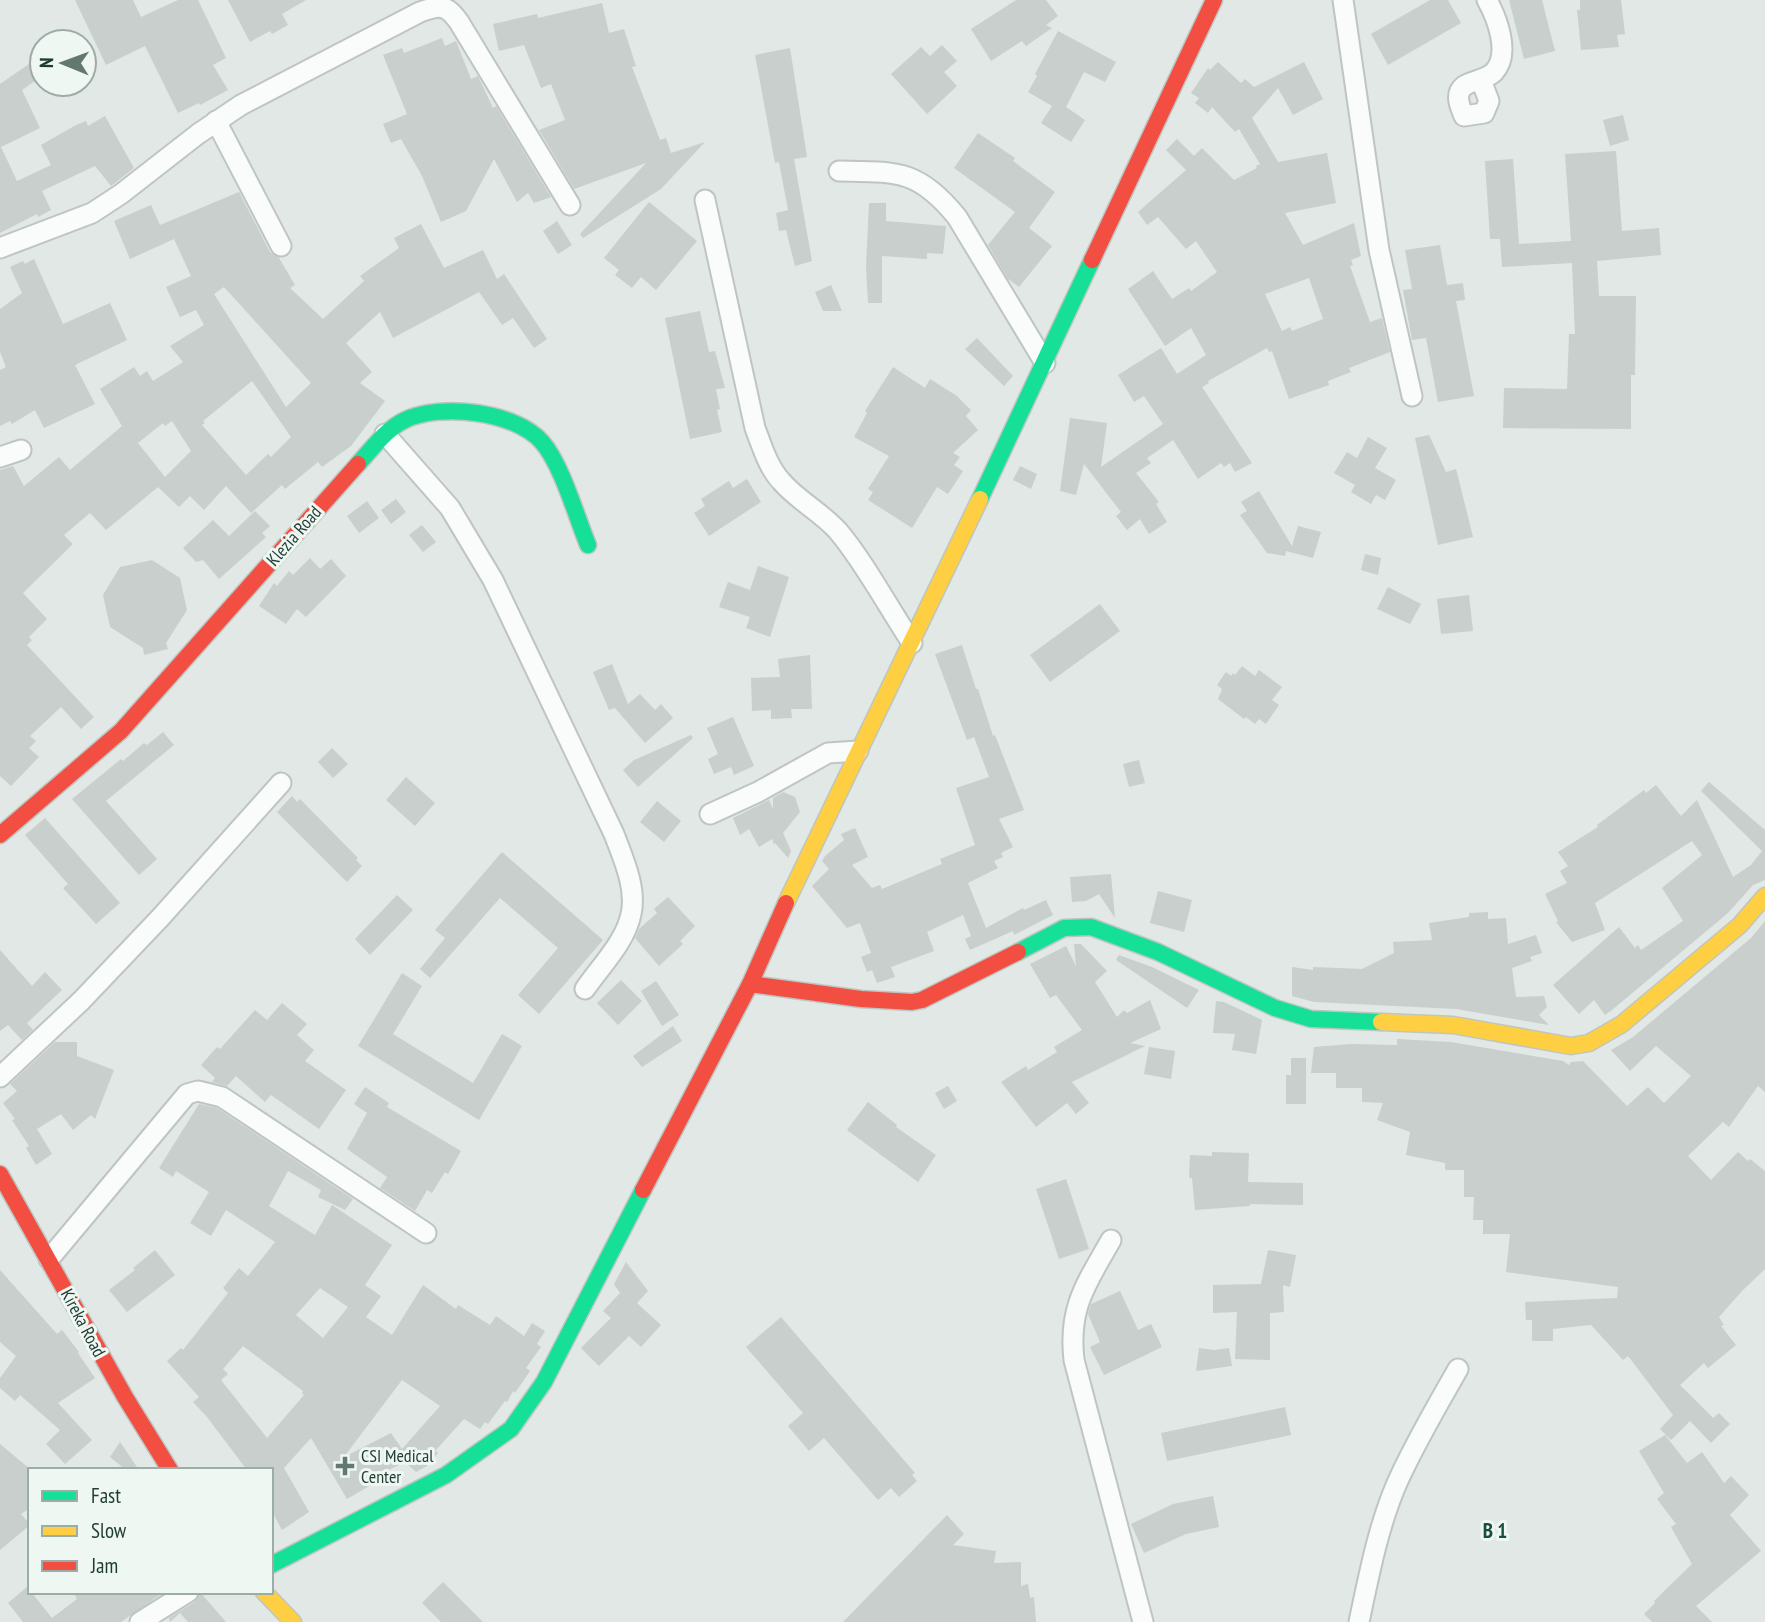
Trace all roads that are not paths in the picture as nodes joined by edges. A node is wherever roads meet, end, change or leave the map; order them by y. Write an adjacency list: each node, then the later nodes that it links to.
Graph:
1 (1214, 0): 11 (street)
2 (1343, 0): 12 (street)
3 (1487, 0): 4 (street)
4 (1481, 80)
5 (216, 121): 8 (street); 9 (street); 10 (street)
6 (839, 172): 11 (street)
7 (705, 200): 17 (street)
8 (570, 205)
9 (281, 246)
10 (0, 248)
11 (1045, 363): 17 (street)
12 (1412, 396)
13 (385, 434): 16 (street, Klezia Road); 21 (street, Klezia Road); 24 (street)
14 (21, 450): 15 (street)
15 (0, 457)
16 (588, 545)
17 (912, 643): 18 (street)
18 (858, 751): 20 (street); 23 (street)
19 (281, 783): 25 (street)
20 (710, 814)
21 (0, 835)
22 (1765, 896): 23 (street)
23 (750, 984): 32 (street)
24 (584, 989)
25 (0, 1077)
26 (0, 1174): 29 (street, Kireka Road)
27 (426, 1233): 29 (street)
28 (1111, 1240): 37 (street)
29 (49, 1259): 31 (street, Kireka Road)
30 (1458, 1369): 38 (street)
31 (169, 1468)
32 (273, 1564)
33 (185, 1594): 35 (street)
34 (266, 1594): 36 (street)
35 (140, 1622)
36 (293, 1622)
37 (1143, 1622)
38 (1359, 1622)

